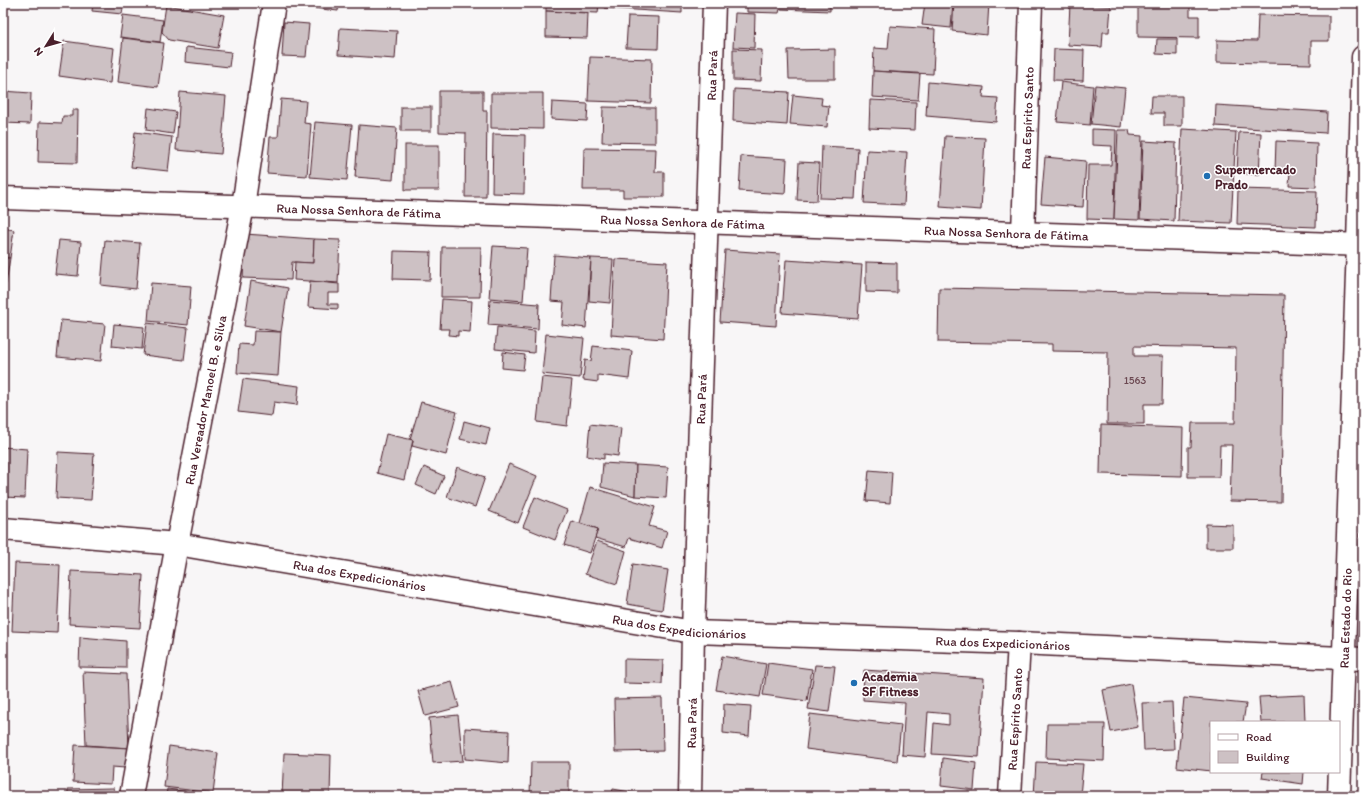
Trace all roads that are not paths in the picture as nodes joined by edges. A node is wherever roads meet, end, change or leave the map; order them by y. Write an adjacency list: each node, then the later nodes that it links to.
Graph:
1 (274, 3): 6 (street, Rua Vereador Manoel B. e Silva)
2 (714, 3): 7 (street, Rua Pará)
3 (1030, 3): 8 (street, Rua Espírito Santo)
4 (1363, 57): 9 (street, Rua Estado do Rio)
5 (3, 198): 6 (street, Rua Nossa Senhora de Fátima)
6 (243, 206): 7 (street, Rua Nossa Senhora de Fátima); 11 (street, Rua Vereador Manoel B. e Silva)
7 (707, 222): 8 (street, Rua Nossa Senhora de Fátima); 12 (street, Rua Pará)
8 (1023, 233): 9 (street, Rua Nossa Senhora de Fátima)
9 (1361, 245): 14 (street, Rua Estado do Rio)
10 (3, 529): 11 (street, Rua dos Expedicionários)
11 (176, 544): 12 (street, Rua dos Expedicionários); 15 (street, Rua Vereador Manoel B. e Silva)
12 (693, 632): 13 (street, Rua dos Expedicionários); 16 (street, Rua Pará)
13 (1019, 643): 14 (street, Rua dos Expedicionários); 17 (street, Rua Espírito Santo)
14 (1353, 659): 18 (street, Rua Estado do Rio)
15 (131, 796)
16 (690, 796)
17 (1010, 796)
18 (1339, 796)

